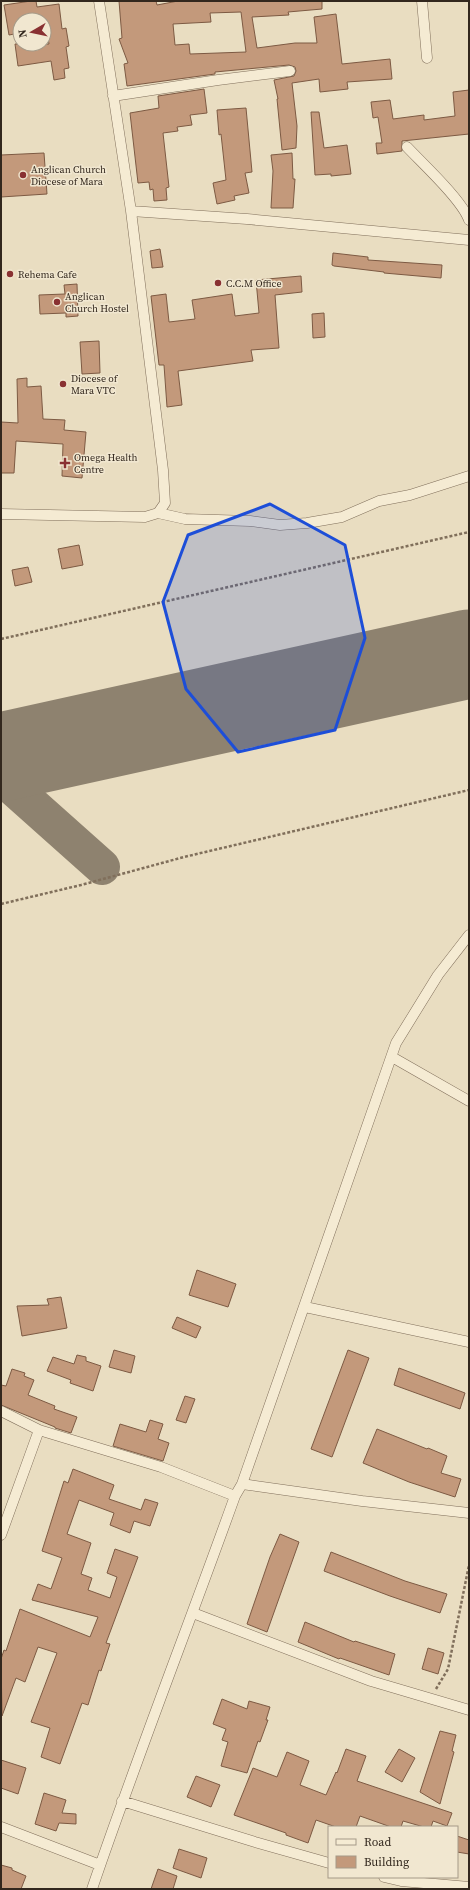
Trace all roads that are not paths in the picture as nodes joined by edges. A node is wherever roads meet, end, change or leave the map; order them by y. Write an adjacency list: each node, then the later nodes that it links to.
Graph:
1 (99, 1): 5 (street)
2 (422, 1): 3 (street)
3 (427, 58)
4 (290, 71): 5 (street)
5 (113, 96): 7 (street)
6 (407, 147): 8 (street)
7 (131, 211): 9 (street); 11 (street)
8 (469, 220)
9 (469, 240)
10 (469, 476): 11 (street)
11 (158, 513): 12 (street)
12 (1, 514)
13 (469, 935): 14 (street)
14 (460, 946): 15 (street); 16 (street)
15 (469, 951)
16 (392, 1057): 17 (street); 18 (street)
17 (469, 1101)
18 (305, 1307): 19 (street); 22 (street)
19 (469, 1342)
20 (1, 1411): 21 (street)
21 (38, 1430): 23 (street); 25 (street)
22 (242, 1484): 23 (street); 24 (street)
23 (235, 1496): 26 (street)
24 (469, 1513)
25 (1, 1535)
26 (193, 1614): 27 (street); 28 (street)
27 (469, 1710)
28 (122, 1801): 30 (street); 31 (street)
29 (1, 1828): 31 (street)
30 (328, 1863)
31 (100, 1865): 35 (street)
32 (386, 1878): 33 (street)
33 (400, 1885): 34 (street)
34 (469, 1887)
35 (92, 1889)

